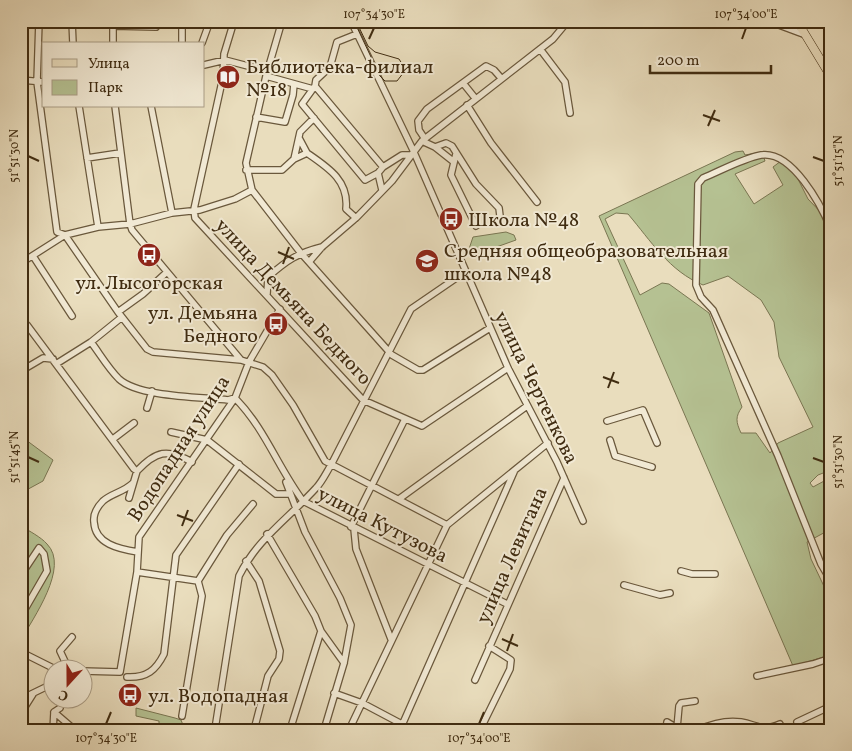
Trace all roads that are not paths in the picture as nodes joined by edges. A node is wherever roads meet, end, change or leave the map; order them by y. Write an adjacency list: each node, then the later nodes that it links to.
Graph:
1 (39, 21): 25 (street)
2 (72, 21): 14 (street)
3 (157, 21): 11 (street)
4 (182, 21): 16 (street)
5 (210, 21): 17 (street)
6 (234, 21): 19 (street)
7 (282, 21): 21 (street)
8 (351, 21): 13 (street, улица Чертенкова)
9 (568, 21): 18 (street)
10 (768, 21): 12 (street)
11 (113, 24): 15 (street)
12 (796, 24): 22 (main road)
13 (357, 34): 28 (street); 44 (street, улица Чертенкова)
14 (73, 42)
15 (113, 42)
16 (182, 42)
17 (202, 42)
18 (540, 49): 23 (street); 36 (street)
19 (225, 60): 20 (street); 21 (street); 55 (street)
20 (205, 65)
21 (266, 74): 27 (street); 37 (street)
22 (831, 77)
23 (501, 78): 26 (street); 29 (street)
24 (21, 80): 25 (street)
25 (40, 82): 30 (street)
26 (463, 83): 29 (street); 40 (street)
27 (294, 84): 28 (street); 37 (street)
28 (314, 88): 38 (street); 49 (street)
29 (475, 98): 31 (street)
30 (42, 99)
31 (467, 105): 40 (street); 54 (street)
32 (43, 108): 63 (street)
33 (79, 108): 46 (street)
34 (115, 108): 42 (street)
35 (151, 108): 56 (street)
36 (570, 113)
37 (256, 117): 50 (street)
38 (314, 118): 39 (street); 51 (street)
39 (299, 138): 43 (street); 47 (street)
40 (424, 140): 41 (street); 44 (street)
41 (435, 147): 45 (street); 48 (street)
42 (120, 153): 46 (street); 59 (street)
43 (308, 153): 47 (street); 58 (street)
44 (412, 153): 49 (street); 53 (street); 70 (street, улица Чертенкова)
45 (456, 154): 48 (street); 57 (street)
46 (87, 158): 61 (street)
47 (294, 159): 50 (street)
48 (454, 162): 60 (street)
49 (382, 167): 51 (street)
50 (246, 170): 52 (street)
51 (378, 173): 53 (street)
52 (252, 190): 55 (street); 65 (street)
53 (382, 190): 58 (street)
54 (536, 202)
55 (194, 209): 56 (street); 71 (street, улица Демьяна Бедного)
56 (172, 213): 59 (street)
57 (500, 216)
58 (356, 218): 64 (street)
59 (130, 224): 61 (street); 69 (street)
60 (476, 226)
61 (98, 227): 63 (street)
62 (831, 229): 128 (street)
63 (65, 235): 66 (street); 73 (street)
64 (322, 247): 65 (street); 67 (street)
65 (300, 252): 67 (street); 71 (street)
66 (32, 256): 68 (street); 74 (street)
67 (309, 262): 79 (street)
68 (21, 263)
69 (167, 272): 73 (street); 80 (street)
70 (465, 272): 77 (street, улица Чертенкова); 79 (street)
71 (267, 294): 72 (street, улица Демьяна Бедного)
72 (280, 309): 82 (street, Водопадная улица); 87 (street, улица Демьяна Бедного)
73 (118, 312): 75 (street)
74 (72, 316)
75 (122, 317): 78 (street); 80 (street)
76 (27, 325): 81 (street)
77 (490, 328): 79 (street); 83 (street, улица Чертенкова)
78 (91, 342): 81 (street); 85 (street)
79 (389, 350): 87 (street)
80 (241, 360): 82 (street)
81 (55, 362): 84 (street); 94 (street)
82 (250, 362): 86 (street, Водопадная улица); 101 (street)
83 (508, 368): 88 (street, улица Чертенкова); 90 (street, улица Демьяна Бедного)
84 (21, 371)
85 (152, 392): 86 (street); 89 (street)
86 (234, 398): 95 (street, Водопадная улица); 105 (street, улица Кутузова)
87 (363, 400): 90 (street, улица Демьяна Бедного); 101 (street)
88 (527, 406): 97 (street, улица Чертенкова); 111 (street)
89 (147, 408)
90 (405, 419): 108 (street)
91 (607, 421): 98 (street)
92 (134, 423): 94 (street)
93 (171, 432): 95 (street)
94 (113, 439): 104 (street)
95 (207, 440): 99 (street, Водопадная улица); 100 (street)
96 (610, 440): 102 (street)
97 (548, 443): 103 (street); 106 (street, улица Чертенкова)
98 (657, 443)
99 (192, 462): 104 (street); 119 (street, Водопадная улица)
100 (239, 464): 109 (street); 126 (street)
101 (331, 465): 108 (street); 112 (street)
102 (652, 467)
103 (515, 470): 116 (street); 129 (street)
104 (137, 471): 107 (street)
105 (285, 477): 109 (street); 112 (street, улица Кутузова)
106 (564, 478): 115 (street, улица Чертенкова); 132 (street, улица Левитана)
107 (133, 484): 110 (street); 119 (street)
108 (371, 486): 111 (street); 117 (street)
109 (290, 494): 114 (street)
110 (129, 498)
111 (399, 499): 116 (street)
112 (303, 501): 114 (street); 117 (street, улица Кутузова)
113 (253, 504): 127 (street)
114 (295, 510): 118 (street); 142 (street)
115 (583, 521)
116 (447, 525): 121 (street)
117 (353, 528): 121 (street, улица Кутузова); 136 (street)
118 (267, 534): 120 (street); 134 (street)
119 (138, 552): 123 (street, Водопадная улица)
120 (246, 561): 161 (street); 165 (street)
121 (426, 564): 129 (street, улица Кутузова); 136 (street)
122 (681, 571): 124 (street)
123 (136, 572): 126 (street); 143 (street, Водопадная улица)
124 (715, 574)
125 (21, 575): 133 (street)
126 (172, 578): 127 (street); 145 (street)
127 (198, 581): 157 (street)
128 (831, 581)
129 (466, 584): 132 (street, улица Кутузова); 159 (street)
130 (624, 585): 131 (street)
131 (670, 593)
132 (506, 604): 137 (street, улица Левитана)
133 (21, 616)
134 (321, 631): 142 (street); 166 (street)
135 (72, 637): 139 (street)
136 (391, 639): 152 (street)
137 (489, 646): 146 (street, улица Левитана); 170 (street, улица Левитана)
138 (21, 652): 141 (street)
139 (63, 658)
140 (831, 658): 144 (street)
141 (42, 662)
142 (344, 663): 149 (street)
143 (92, 671)
144 (758, 676)
145 (127, 677)
146 (475, 680)
147 (42, 688): 148 (street)
148 (34, 692): 150 (street); 156 (street)
149 (334, 693): 152 (street); 167 (street)
150 (21, 699)
151 (694, 701): 171 (street)
152 (362, 703): 159 (street); 168 (street)
153 (831, 706): 158 (street)
154 (60, 708): 155 (street)
155 (54, 712): 163 (street); 164 (street)
156 (21, 713)
157 (182, 716)
158 (797, 722)
159 (403, 723): 169 (street)
160 (780, 724): 162 (street)
161 (215, 729)
162 (756, 729): 172 (street)
163 (52, 730)
164 (75, 730)
165 (254, 730)
166 (290, 730)
167 (324, 730)
168 (349, 730)
169 (413, 730)
170 (480, 730)
171 (666, 730)
172 (698, 730)

